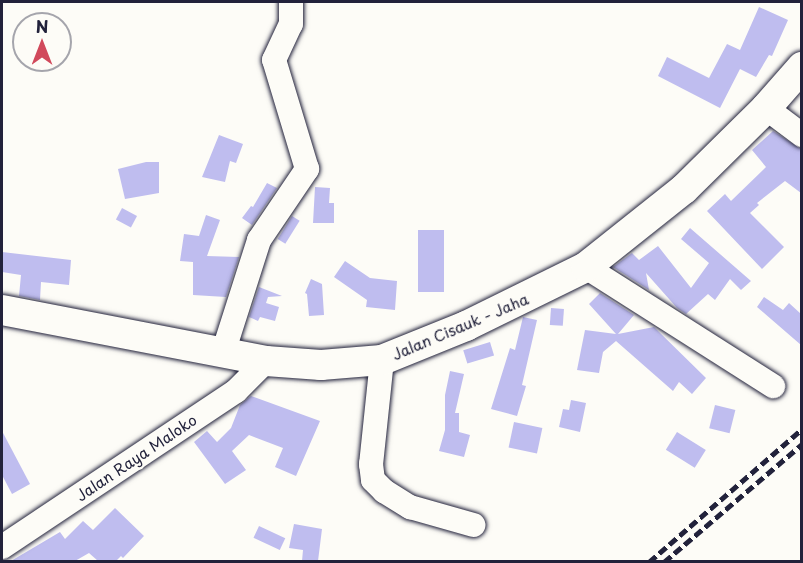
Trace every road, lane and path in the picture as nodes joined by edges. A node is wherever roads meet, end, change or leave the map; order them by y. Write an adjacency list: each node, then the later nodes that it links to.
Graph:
1 (291, 2): 7 (street)
2 (801, 68): 3 (main road, Jalan Cisauk - Jaha)
3 (766, 108): 4 (street); 5 (main road, Jalan Cisauk - Jaha)
4 (801, 135)
5 (586, 267): 8 (main road, Jalan Cisauk - Jaha); 10 (street)
6 (2, 310): 7 (main road, Jalan Cisauk - Jaha)
7 (224, 353): 9 (main road, Jalan Cisauk - Jaha)
8 (382, 360): 9 (main road, Jalan Cisauk - Jaha); 11 (street)
9 (266, 361): 12 (street, Jalan Raya Maloko)
10 (773, 386)
11 (473, 525)
12 (2, 547)

